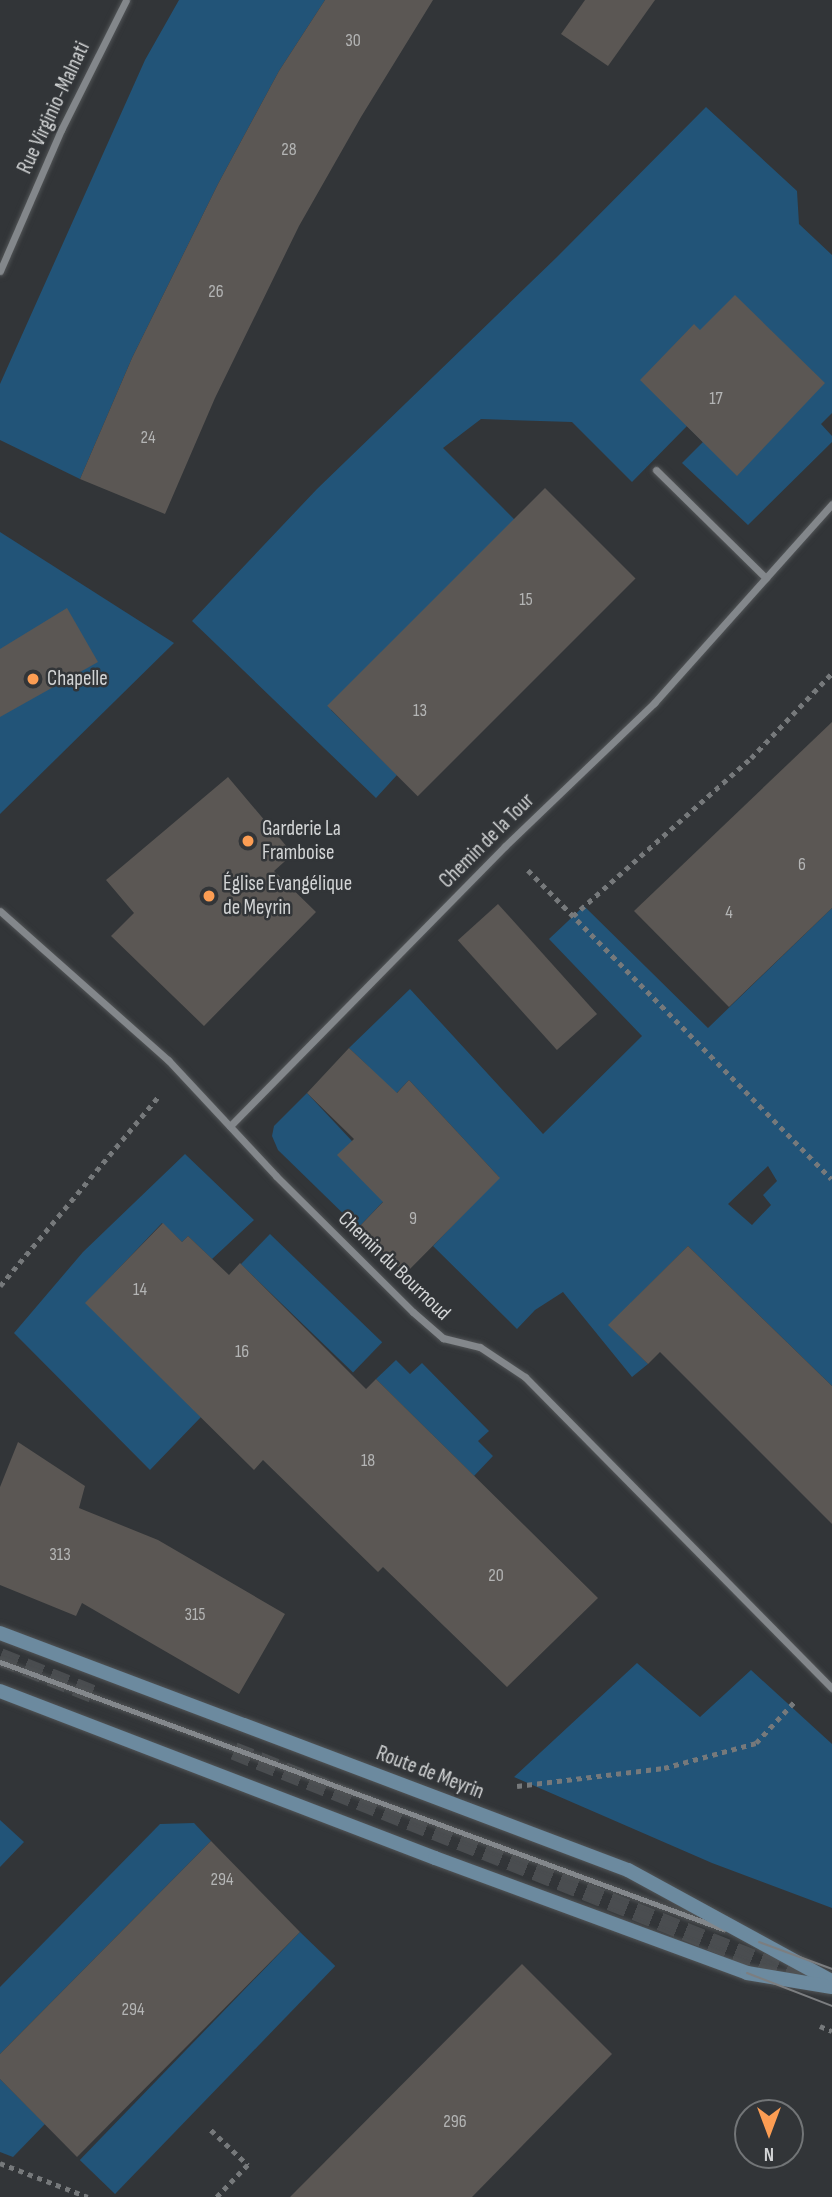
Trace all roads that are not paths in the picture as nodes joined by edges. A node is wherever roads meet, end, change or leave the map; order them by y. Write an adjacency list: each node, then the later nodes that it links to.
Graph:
1 (126, 0): 2 (street, Rue Virginio-Malnati)
2 (0, 271)
3 (656, 470): 5 (street)
4 (832, 503): 5 (street, Chemin de la Tour)
5 (766, 578): 7 (street, Chemin de la Tour)
6 (0, 911): 7 (street, Chemin du Bournoud)
7 (230, 1126): 10 (street, Chemin du Bournoud)
8 (0, 1633): 12 (street, Route de Meyrin)
9 (0, 1661): 12 (lane)
10 (832, 1688)
11 (0, 1691): 14 (street)
12 (759, 1942): 13 (street, Route de Meyrin)
13 (832, 1981)
14 (832, 1987)

